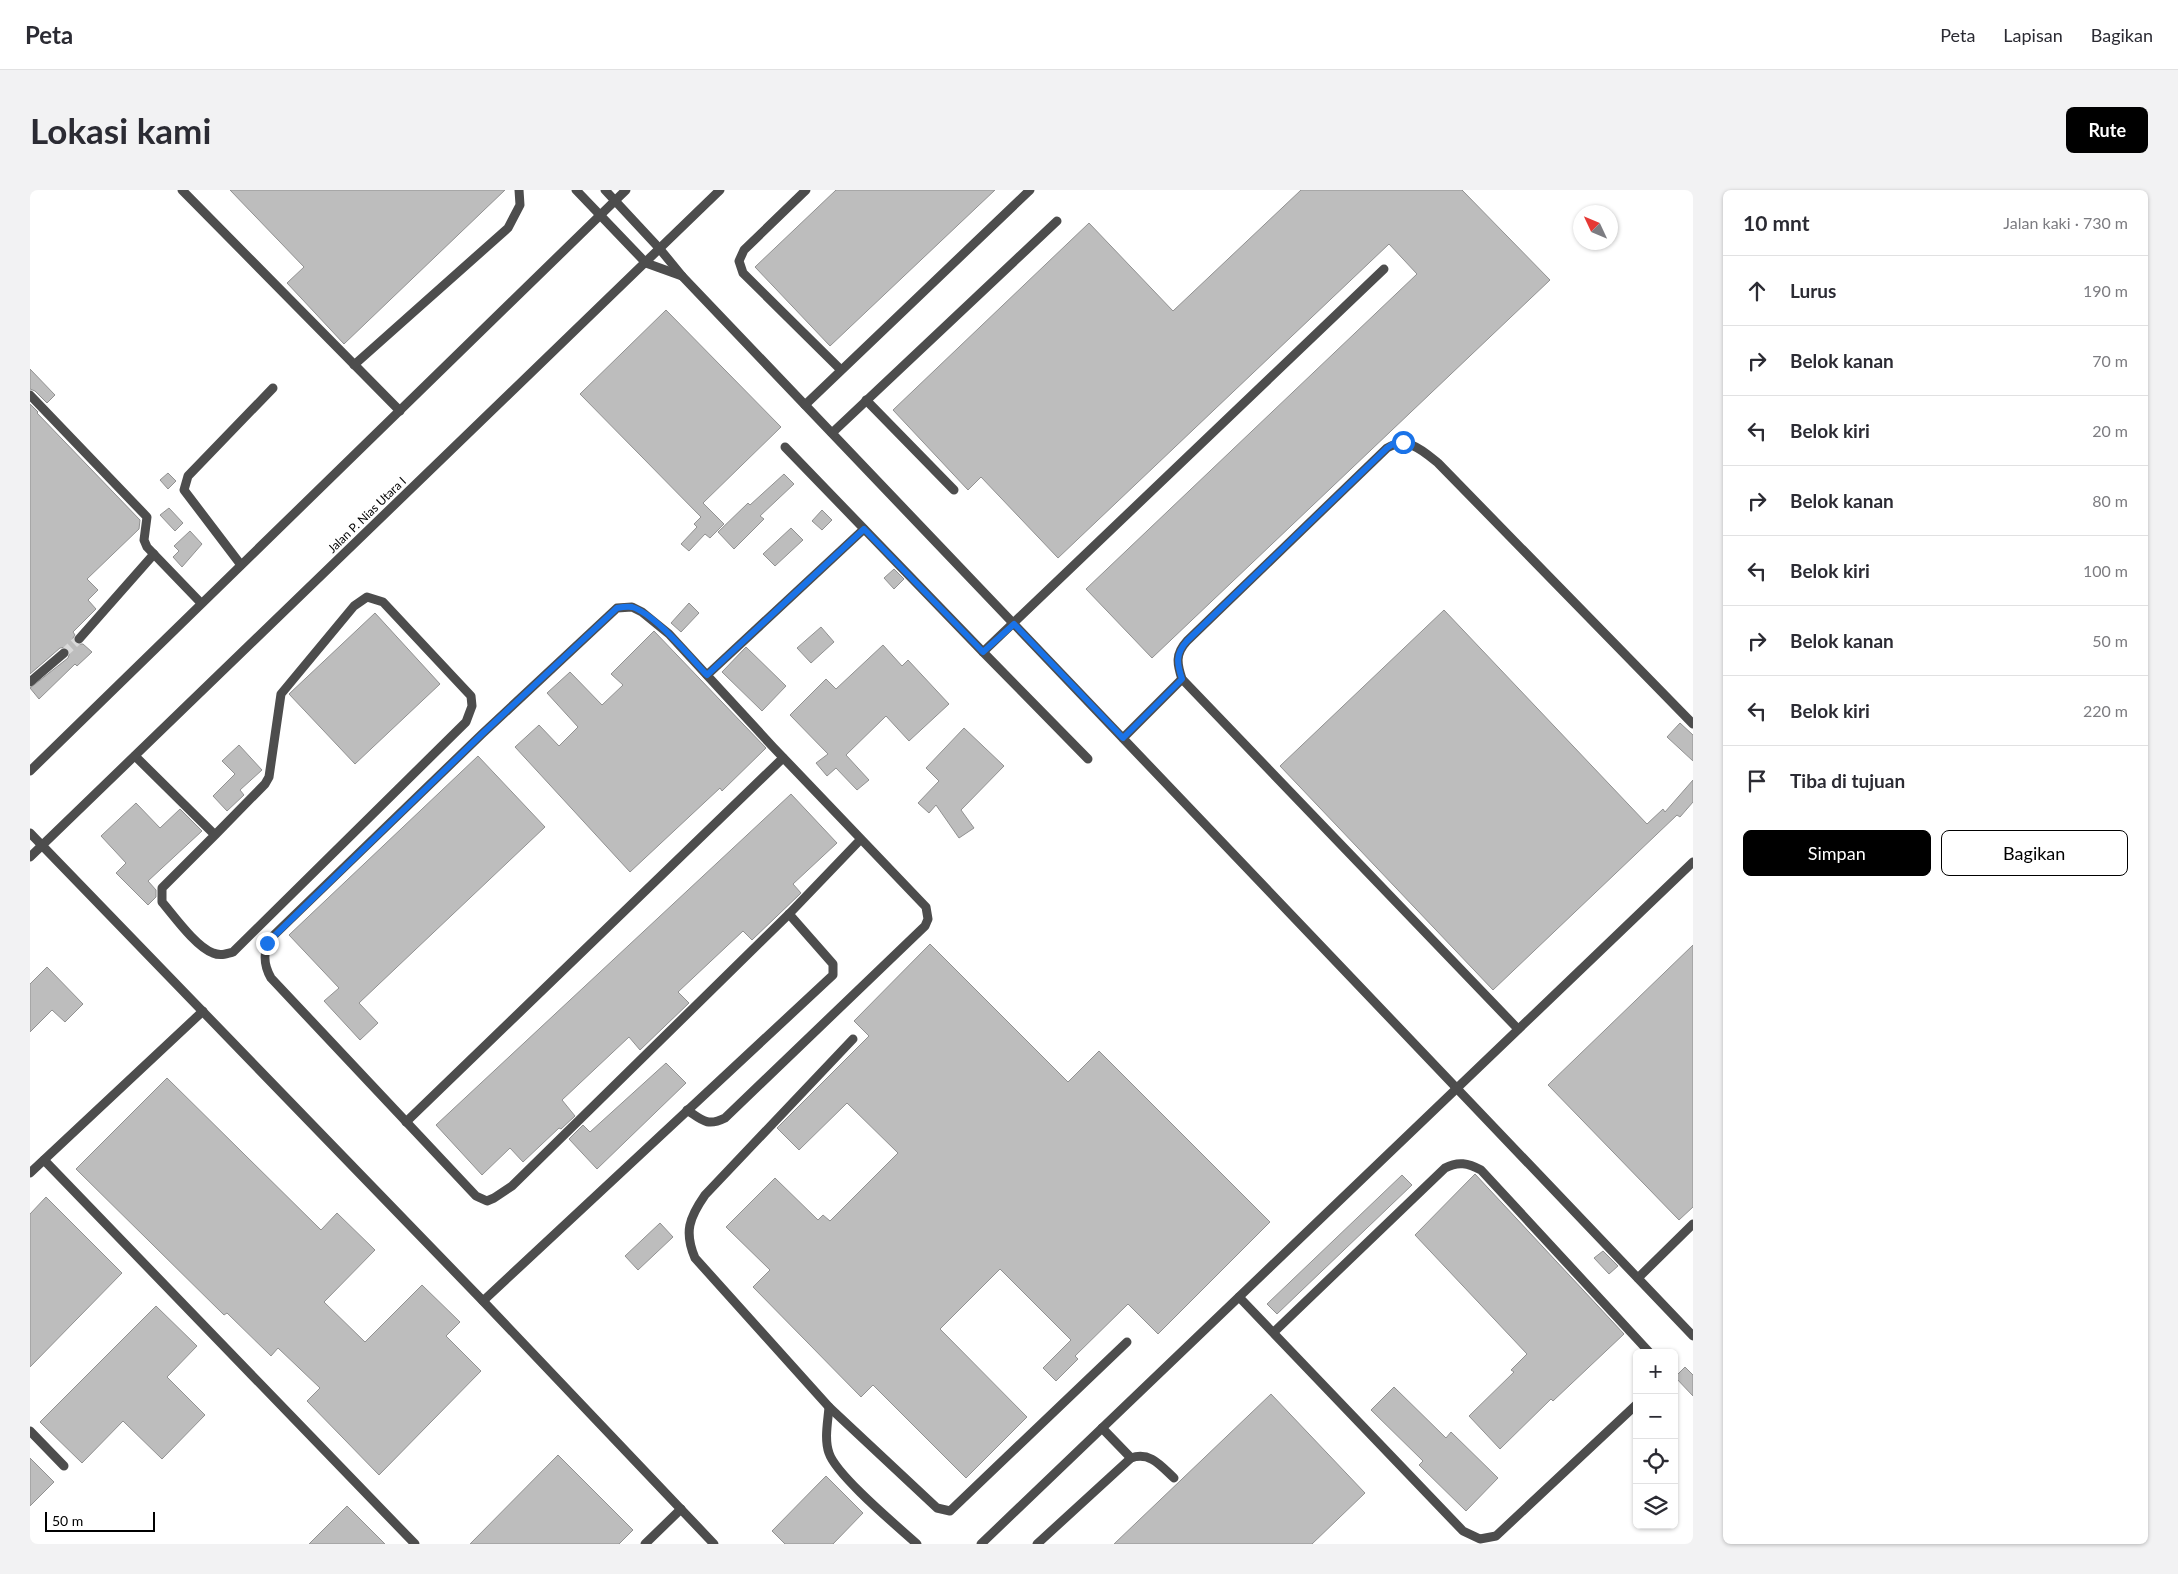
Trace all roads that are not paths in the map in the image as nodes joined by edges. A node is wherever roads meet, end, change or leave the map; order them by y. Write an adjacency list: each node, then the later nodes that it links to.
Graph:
1 (182, 190): 16 (street)
2 (519, 190): 16 (street)
3 (576, 190): 10 (street)
4 (605, 190): 9 (street)
5 (626, 190): 9 (street)
6 (720, 190): 12 (street, Jalan P. Nias Utara I)
7 (806, 190): 17 (street)
8 (1030, 190): 17 (street)
9 (615, 200): 10 (street); 12 (street)
10 (601, 215): 13 (street); 22 (street)
11 (1057, 221): 20 (street)
12 (659, 248): 13 (street, Jalan P. Nias Utara I); 15 (street)
13 (646, 263): 15 (street); 39 (street, Jalan P. Nias Utara I)
14 (1384, 269): 30 (street)
15 (682, 276): 21 (street)
16 (354, 365): 22 (street)
17 (840, 369): 21 (street)
18 (273, 388): 28 (street)
19 (30, 396): 27 (street)
20 (866, 400): 23 (street); 25 (street)
21 (805, 405): 23 (street)
22 (400, 411): 28 (street)
23 (832, 433): 30 (street)
24 (785, 447): 26 (street)
25 (954, 490)
26 (864, 529): 33 (street); 34 (street)
27 (154, 554): 29 (street); 31 (street)
28 (241, 565): 29 (street)
29 (200, 602): 42 (street)
30 (1014, 624): 33 (street); 38 (street)
31 (79, 639)
32 (64, 652): 36 (street)
33 (983, 652): 41 (street)
34 (707, 675): 40 (street); 55 (street)
35 (1182, 679): 37 (street); 38 (street); 51 (street)
36 (30, 682)
37 (1693, 724)
38 (1123, 738): 53 (street)
39 (135, 756): 44 (street); 46 (street, Jalan P. Nias Utara I)
40 (783, 758): 45 (street); 55 (street)
41 (1088, 759)
42 (30, 771)
43 (30, 833): 46 (street)
44 (215, 835): 44 (street)
45 (861, 839): 49 (street); 54 (street)
46 (43, 845): 47 (street, Jalan P. Nias Utara I); 50 (street)
47 (30, 857)
48 (1693, 862): 51 (street)
49 (789, 914): 54 (street); 55 (street)
50 (203, 1010): 56 (street); 61 (street)
51 (1518, 1030): 53 (street)
52 (852, 1039): 66 (street)
53 (1457, 1088): 59 (street); 60 (street)
54 (687, 1110): 61 (street)
55 (406, 1122)
56 (44, 1160): 57 (street); 74 (street)
57 (30, 1173)
58 (1693, 1224): 59 (street)
59 (1638, 1278): 63 (street)
60 (1239, 1296): 62 (street); 68 (street)
61 (483, 1301): 73 (street)
62 (1274, 1332): 65 (street); 67 (street)
63 (1693, 1336)
64 (1127, 1342): 66 (street)
65 (1646, 1349)
66 (829, 1407): 77 (street)
67 (1633, 1408)
68 (1102, 1428): 70 (street); 78 (street)
69 (30, 1431): 71 (street)
70 (1131, 1458): 72 (street); 79 (street)
71 (64, 1466)
72 (1174, 1478)
73 (681, 1509): 75 (street); 76 (street)
74 (415, 1544)
75 (645, 1544)
76 (714, 1544)
77 (917, 1544)
78 (980, 1544)
79 (1037, 1544)

